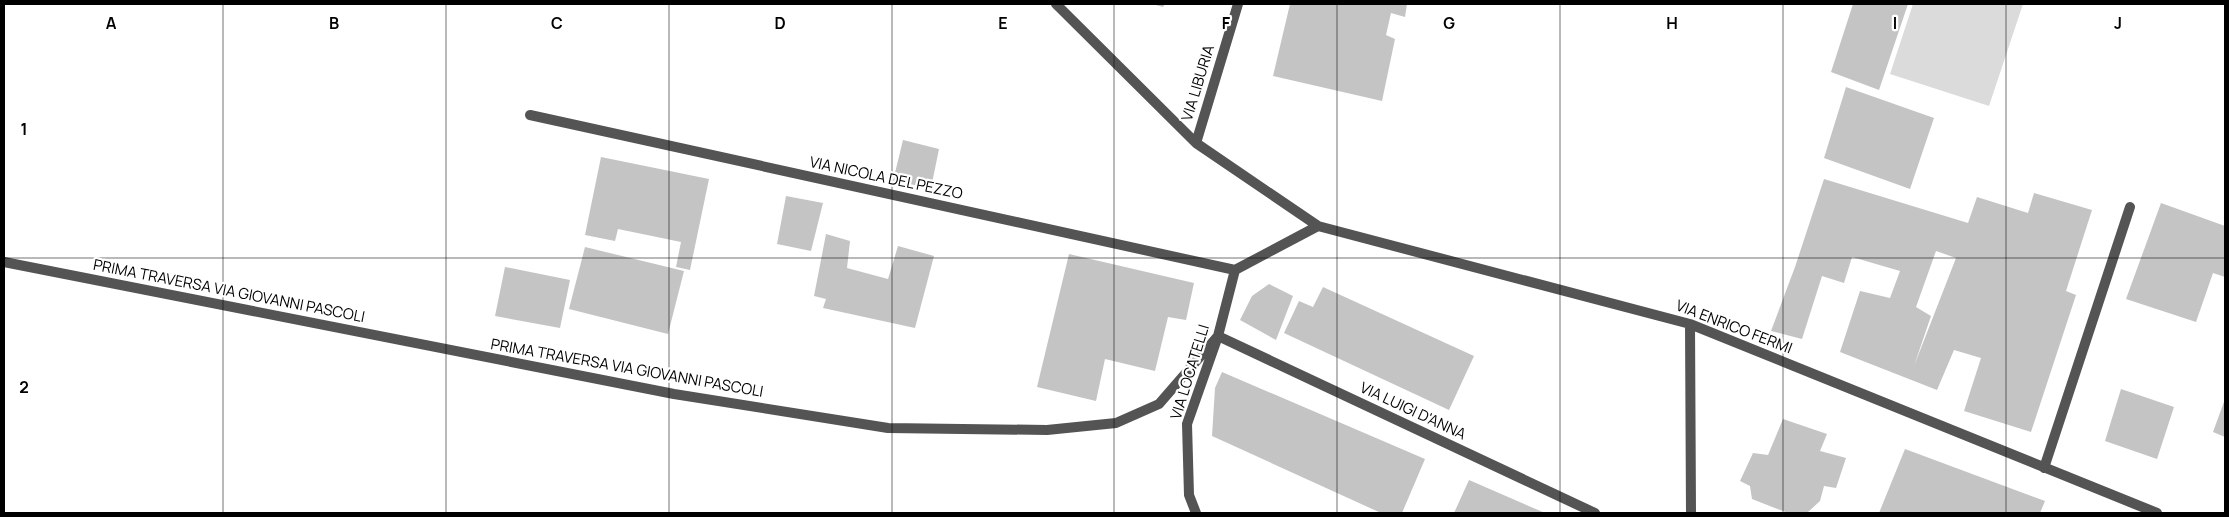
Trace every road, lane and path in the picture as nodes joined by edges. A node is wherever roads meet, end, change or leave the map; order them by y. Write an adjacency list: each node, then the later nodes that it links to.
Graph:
1 (1056, 4): 4 (street, VIA ENRICO FERMI)
2 (1238, 4): 4 (street, VIA LIBURIA)
3 (530, 115): 8 (street, VIA NICOLA DEL PEZZO)
4 (1196, 142): 6 (street, VIA ENRICO FERMI)
5 (2130, 207): 11 (street)
6 (1318, 226): 8 (street); 9 (street, VIA ENRICO FERMI)
7 (4, 262): 10 (street, PRIMA TRAVERSA VIA GIOVANNI PASCOLI)
8 (1234, 270): 10 (street, VIA LOCATELLI)
9 (1690, 324): 11 (street, VIA ENRICO FERMI); 14 (street)
10 (1218, 336): 12 (street, VIA LOCATELLI); 13 (street, VIA LUIGI D'ANNA)
11 (2044, 468): 15 (street, VIA ENRICO FERMI)
12 (1196, 513)
13 (1595, 513)
14 (1691, 513)
15 (2157, 513)

